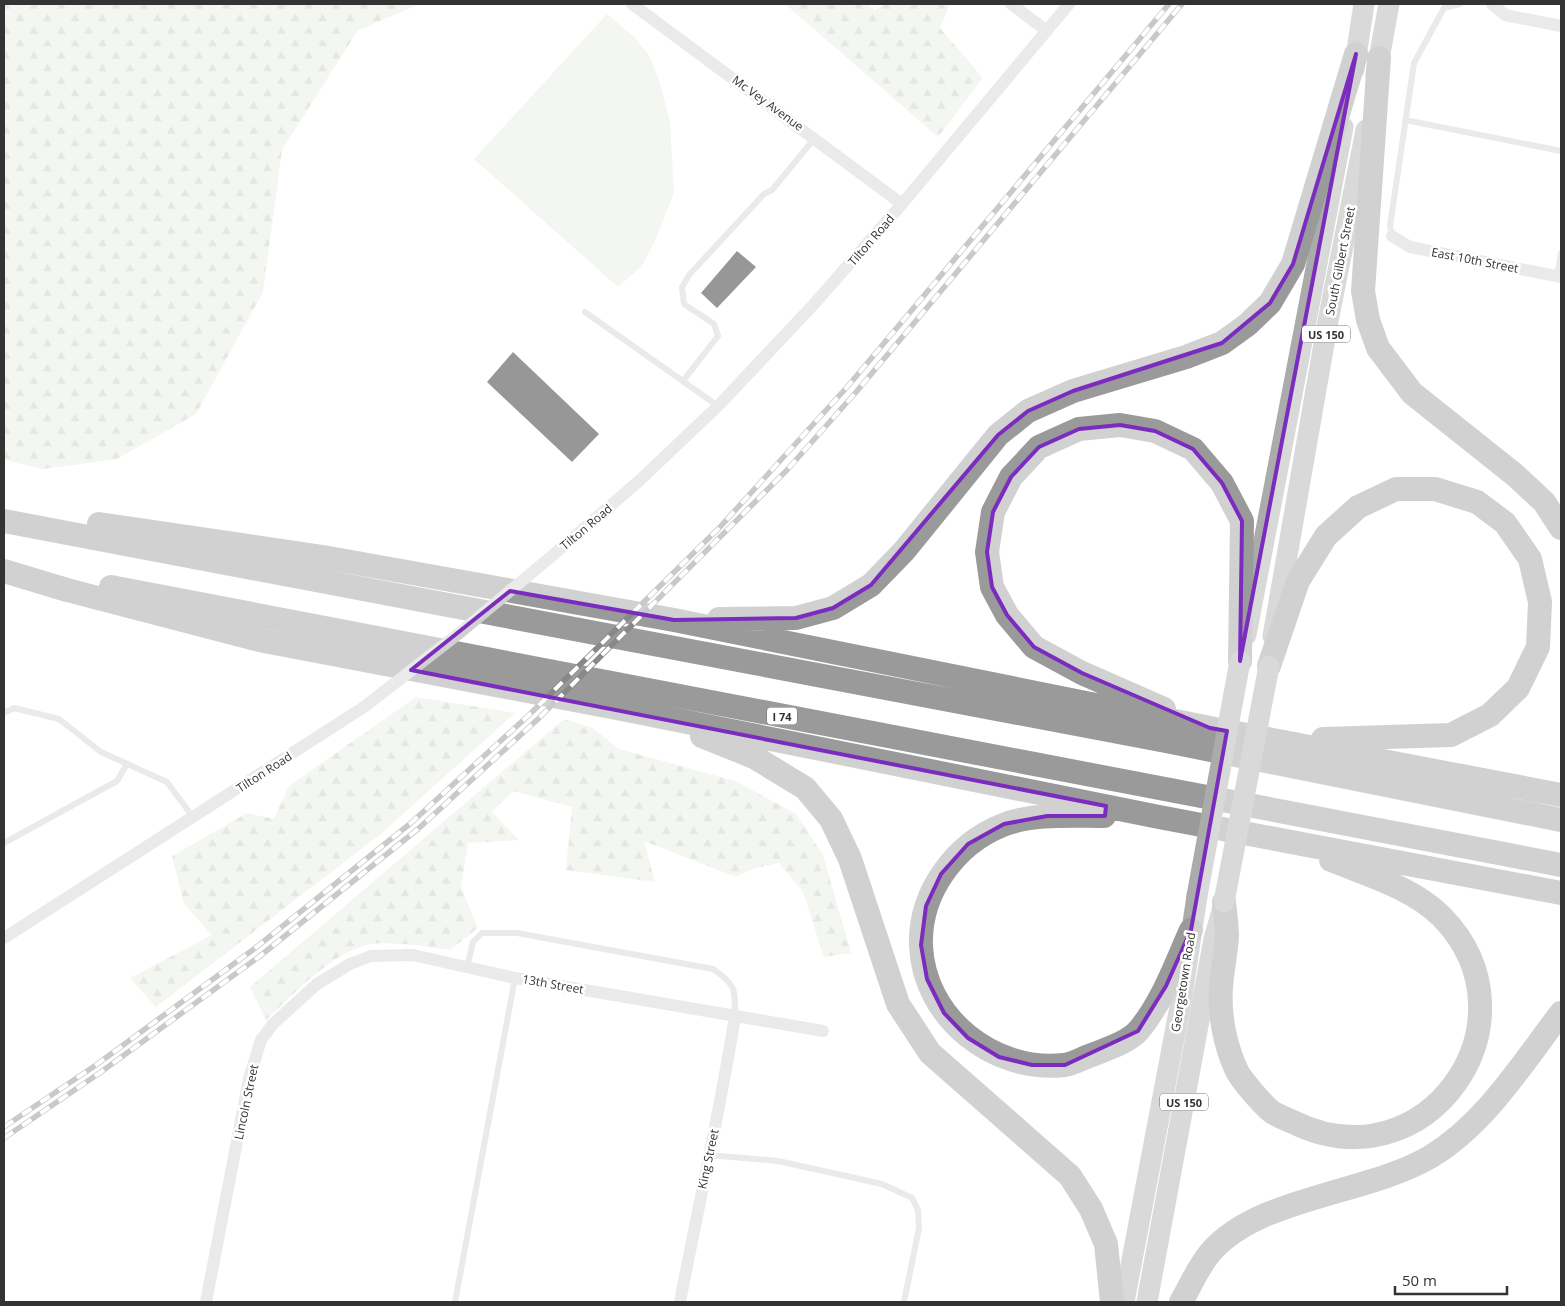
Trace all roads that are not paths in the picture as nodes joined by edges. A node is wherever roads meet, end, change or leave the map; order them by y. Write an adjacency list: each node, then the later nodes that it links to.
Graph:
1 (632, 4): 12 (street, Mc Vey Avenue)
2 (1011, 4): 9 (street)
3 (1069, 4): 9 (street, Tilton Road)
4 (1364, 4): 10 (main road, South Gilbert Street / US 150)
5 (1389, 4): 10 (main road, South Gilbert Street / US 150)
6 (1460, 4): 11 (lane)
7 (1492, 4): 8 (street)
8 (1561, 26)
9 (1047, 32): 14 (street, Tilton Road)
10 (1368, 56): 23 (highway); 26 (highway); 27 (main road, South Gilbert Street / US 150); 28 (main road, South Gilbert Street / US 150)
11 (1404, 120): 13 (lane); 15 (lane)
12 (814, 138): 14 (street, Mc Vey Avenue); 19 (lane)
13 (1561, 151)
14 (902, 204): 20 (street, Tilton Road)
15 (1392, 236): 17 (street, East 10th Street)
16 (1561, 253): 17 (lane)
17 (1559, 276)
18 (585, 312): 19 (lane)
19 (683, 381): 20 (lane)
20 (718, 406): 36 (street, Tilton Road, bridge)
21 (4, 510): 26 (highway)
22 (4, 521): 37 (highway)
23 (1561, 528)
24 (4, 566): 40 (highway, I 74)
25 (4, 571): 29 (highway)
26 (674, 620): 31 (highway)
27 (1240, 661): 31 (highway); 43 (main road, Georgetown Road / US 150, bridge)
28 (1269, 666): 32 (highway); 42 (main road, Georgetown Road / US 150, bridge)
29 (627, 710): 35 (highway); 56 (highway)
30 (4, 714): 33 (lane)
31 (1210, 728): 32 (highway)
32 (1279, 740): 34 (highway)
33 (127, 764): 36 (lane); 39 (lane)
34 (1561, 795)
35 (1158, 817): 38 (highway); 43 (highway)
36 (193, 818): 44 (street, Tilton Road)
37 (1561, 820)
38 (1276, 839): 41 (highway); 42 (highway)
39 (4, 843)
40 (1561, 865)
41 (1561, 893)
42 (1224, 902): 58 (main road, Georgetown Road / US 150)
43 (1192, 930): 57 (main road, Georgetown Road / US 150)
44 (4, 938)
45 (371, 956): 46 (street, 13th Street); 52 (street, Lincoln Street)
46 (467, 967): 47 (street, 13th Street); 49 (lane)
47 (514, 978): 49 (street, 13th Street); 53 (lane)
48 (1561, 1013): 59 (highway)
49 (735, 1016): 50 (street, 13th Street); 51 (street, King Street)
50 (823, 1031)
51 (708, 1155): 54 (street, King Street); 55 (lane)
52 (206, 1302)
53 (455, 1302)
54 (680, 1302)
55 (904, 1302)
56 (1112, 1302)
57 (1124, 1302)
58 (1147, 1302)
59 (1181, 1302)

